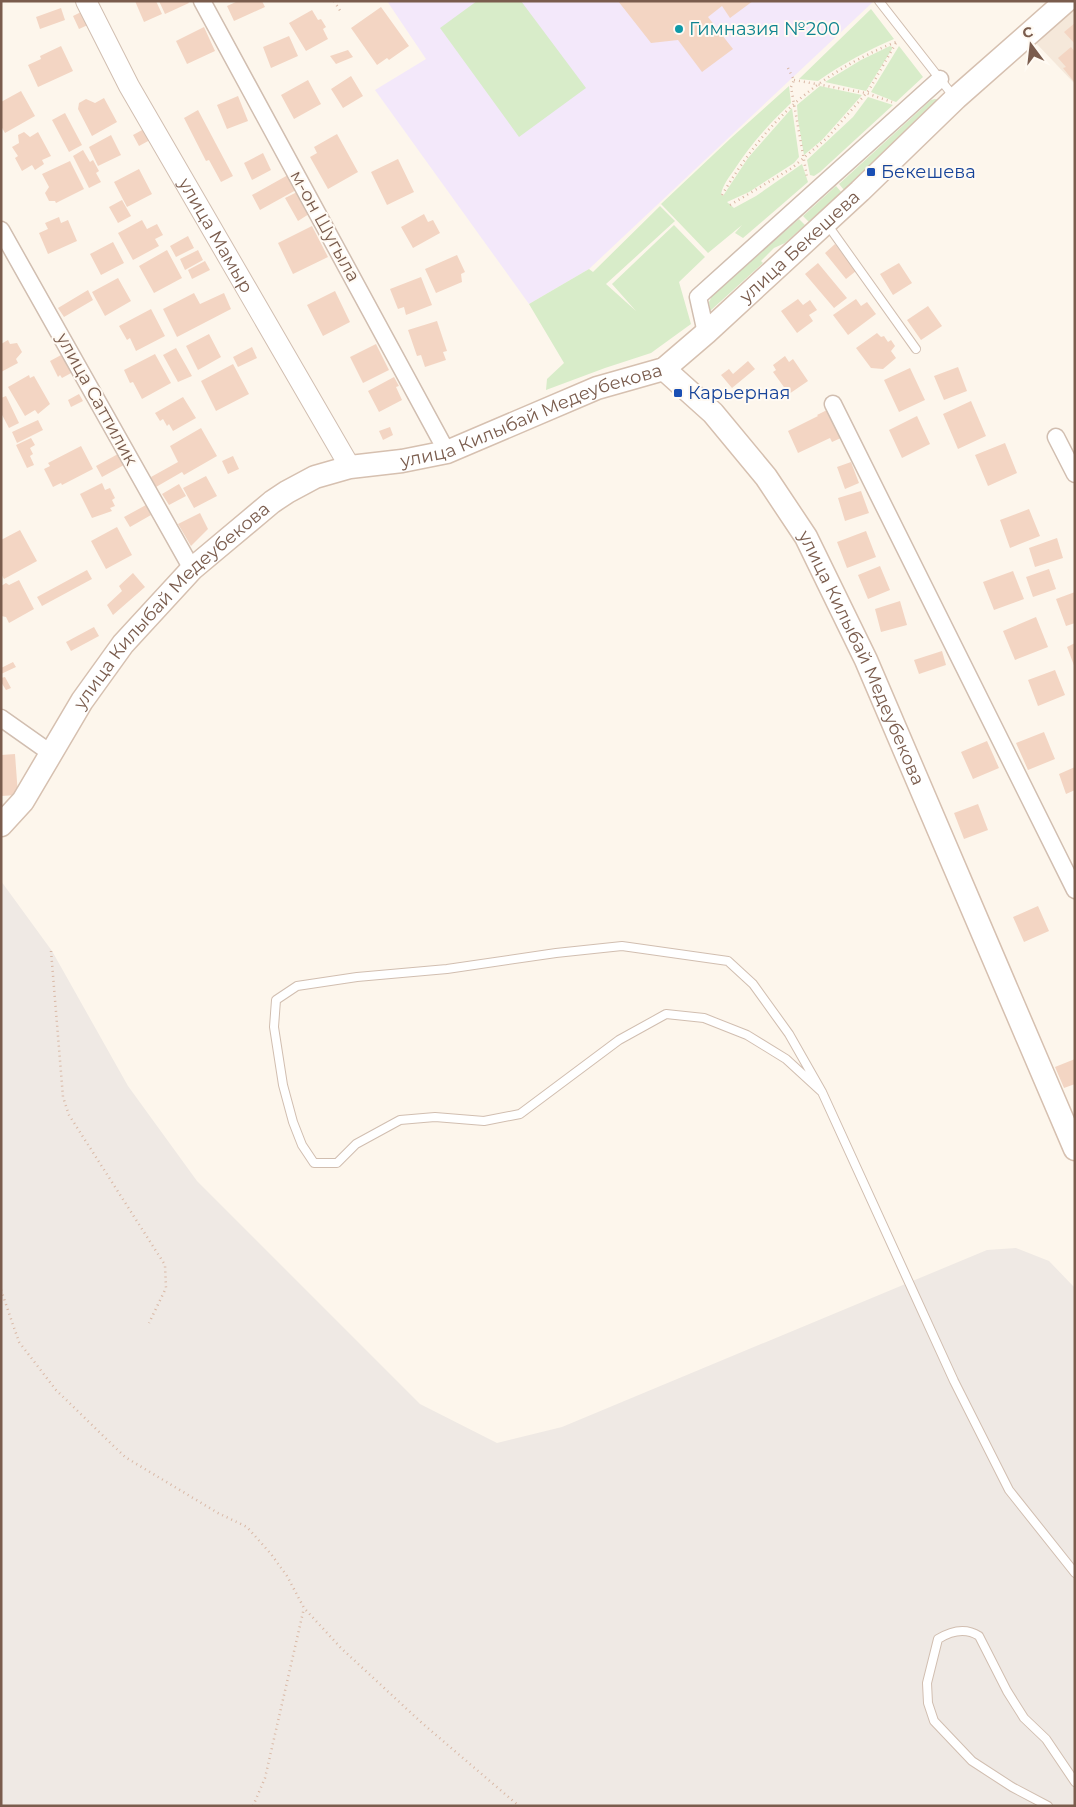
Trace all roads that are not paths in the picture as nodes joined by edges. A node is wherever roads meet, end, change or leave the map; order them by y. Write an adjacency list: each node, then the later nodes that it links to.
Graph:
1 (86, 1): 15 (street, улица Мамыр)
2 (202, 1): 14 (street, м-он Шугыла)
3 (879, 1): 5 (lane)
4 (1066, 1): 6 (main road, улица Бекешева)
5 (940, 79): 6 (lane); 9 (street)
6 (956, 98): 7 (main road, улица Бекешева)
7 (826, 222): 9 (main road, улица Бекешева); 10 (lane)
8 (1, 230): 17 (street, улица Саттилик)
9 (706, 333): 11 (main road, улица Бекешева)
10 (916, 349)
11 (664, 370): 14 (main road, улица Килыбай Медеубекова); 23 (main road, улица Килыбай Медеубекова)
12 (833, 404): 21 (street)
13 (1056, 437): 16 (street)
14 (447, 452): 15 (main road, улица Килыбай Медеубекова)
15 (350, 467): 17 (main road, улица Килыбай Медеубекова)
16 (1075, 474)
17 (192, 569): 19 (main road, улица Килыбай Медеубекова)
18 (1, 718): 19 (street)
19 (52, 754): 20 (main road, улица Килыбай Медеубекова)
20 (1, 825)
21 (1075, 890)
22 (822, 1092): 22 (lane); 24 (lane)
23 (1075, 1149)
24 (1075, 1573)
25 (1075, 1782): 26 (lane)
26 (1048, 1806)

